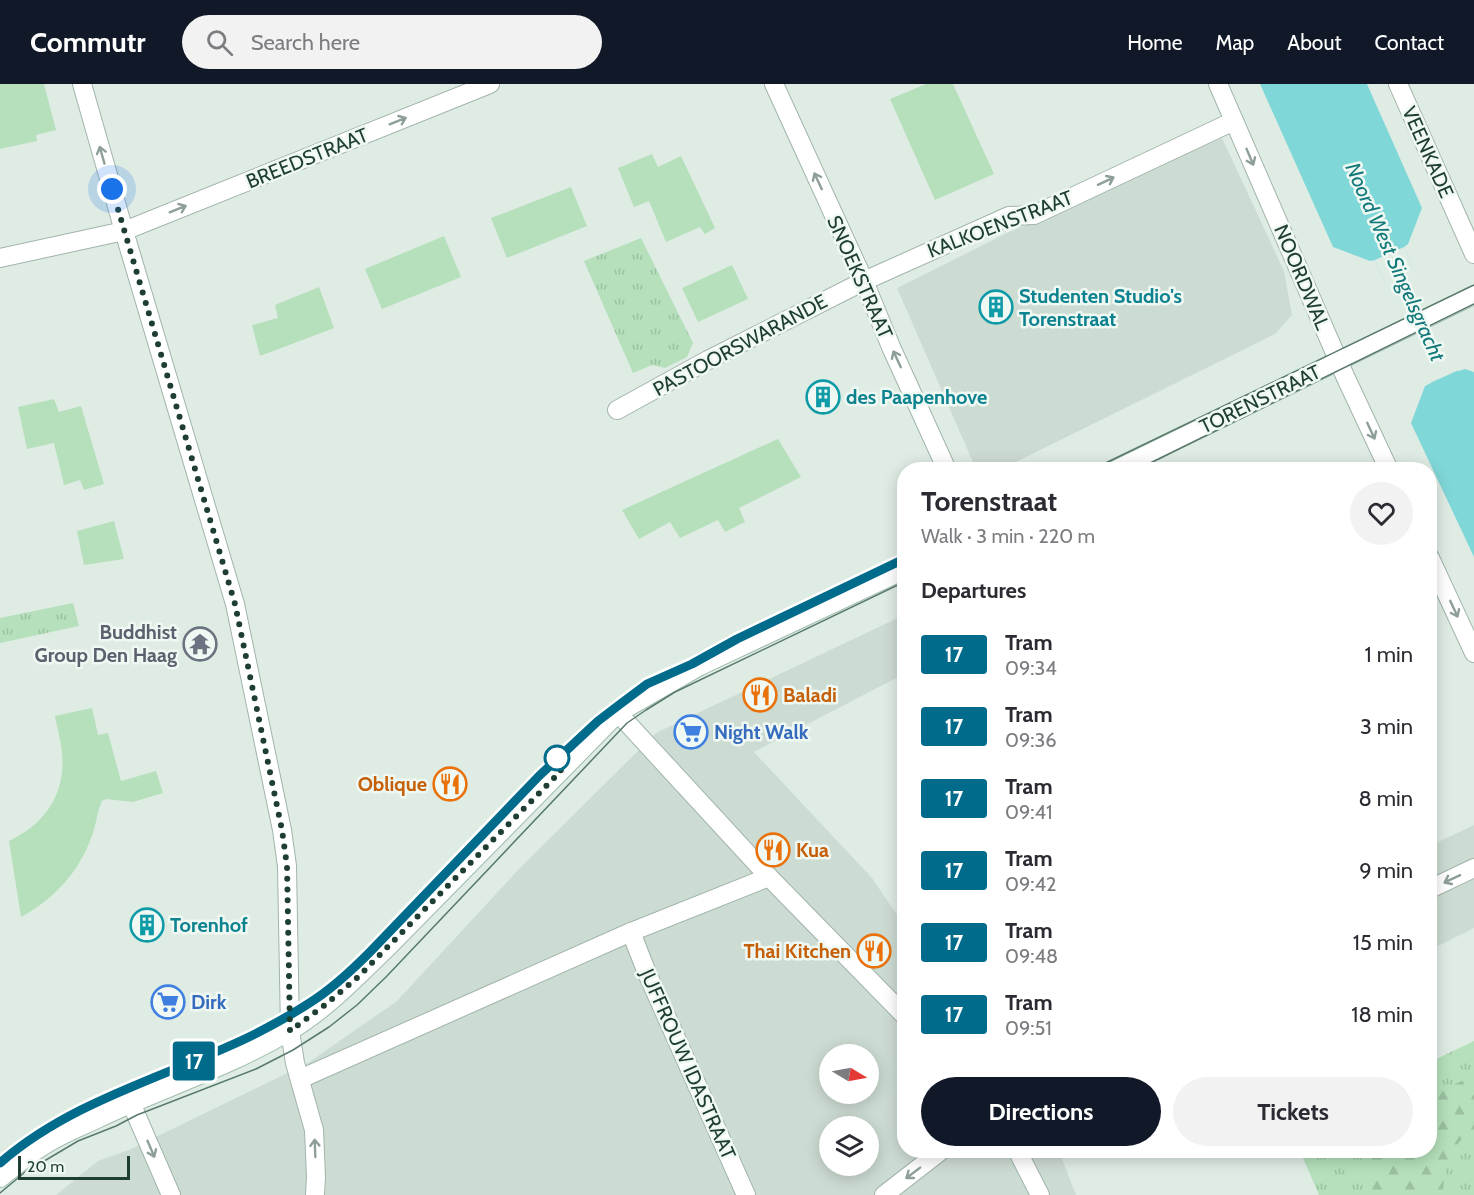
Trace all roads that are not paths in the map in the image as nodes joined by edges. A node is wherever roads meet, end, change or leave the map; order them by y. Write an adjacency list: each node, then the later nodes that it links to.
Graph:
1 (81, 84): 7 (street, one-way to 1)
2 (490, 84): 7 (street, BREEDSTRAAT, one-way to 2)
3 (774, 84): 10 (street, SNOEKSTRAAT, one-way to 3)
4 (1218, 84): 6 (street, NOORDWAL)
5 (1398, 84): 8 (street, VEENKADE)
6 (1234, 121): 10 (street, KALKOENSTRAAT, one-way to 6); 12 (street, NOORDWAL, one-way to 12)
7 (124, 231): 9 (street, BREEDSTRAAT); 26 (street)
8 (1474, 254)
9 (0, 258)
10 (864, 280): 13 (street, PASTOORSWARANDE); 14 (street, SNOEKSTRAAT, one-way to 10)
11 (1474, 295): 12 (street, TORENSTRAAT)
12 (1339, 361): 15 (street, TORENSTRAAT); 16 (street, NOORDWAL, one-way to 16)
13 (617, 410)
14 (943, 462)
15 (1131, 462)
16 (1385, 462)
17 (897, 573): 20 (street)
18 (1437, 573): 19 (street, one-way to 19)
19 (1474, 653)
20 (618, 713): 22 (street); 26 (street)
21 (1474, 868): 23 (street, one-way to 23)
22 (774, 882): 24 (street); 25 (street)
23 (1437, 886)
24 (631, 932): 27 (street); 34 (street, JUFFROUW IDASTRAAT)
25 (897, 1008)
26 (290, 1031): 27 (street); 28 (street)
27 (300, 1079): 33 (street, one-way to 27)
28 (131, 1103): 31 (street); 32 (street, one-way to 32)
29 (932, 1158): 35 (street, one-way to 35)
30 (1021, 1158): 36 (street)
31 (0, 1178)
32 (171, 1195)
33 (315, 1195)
34 (746, 1195)
35 (884, 1195)
36 (1040, 1195)

